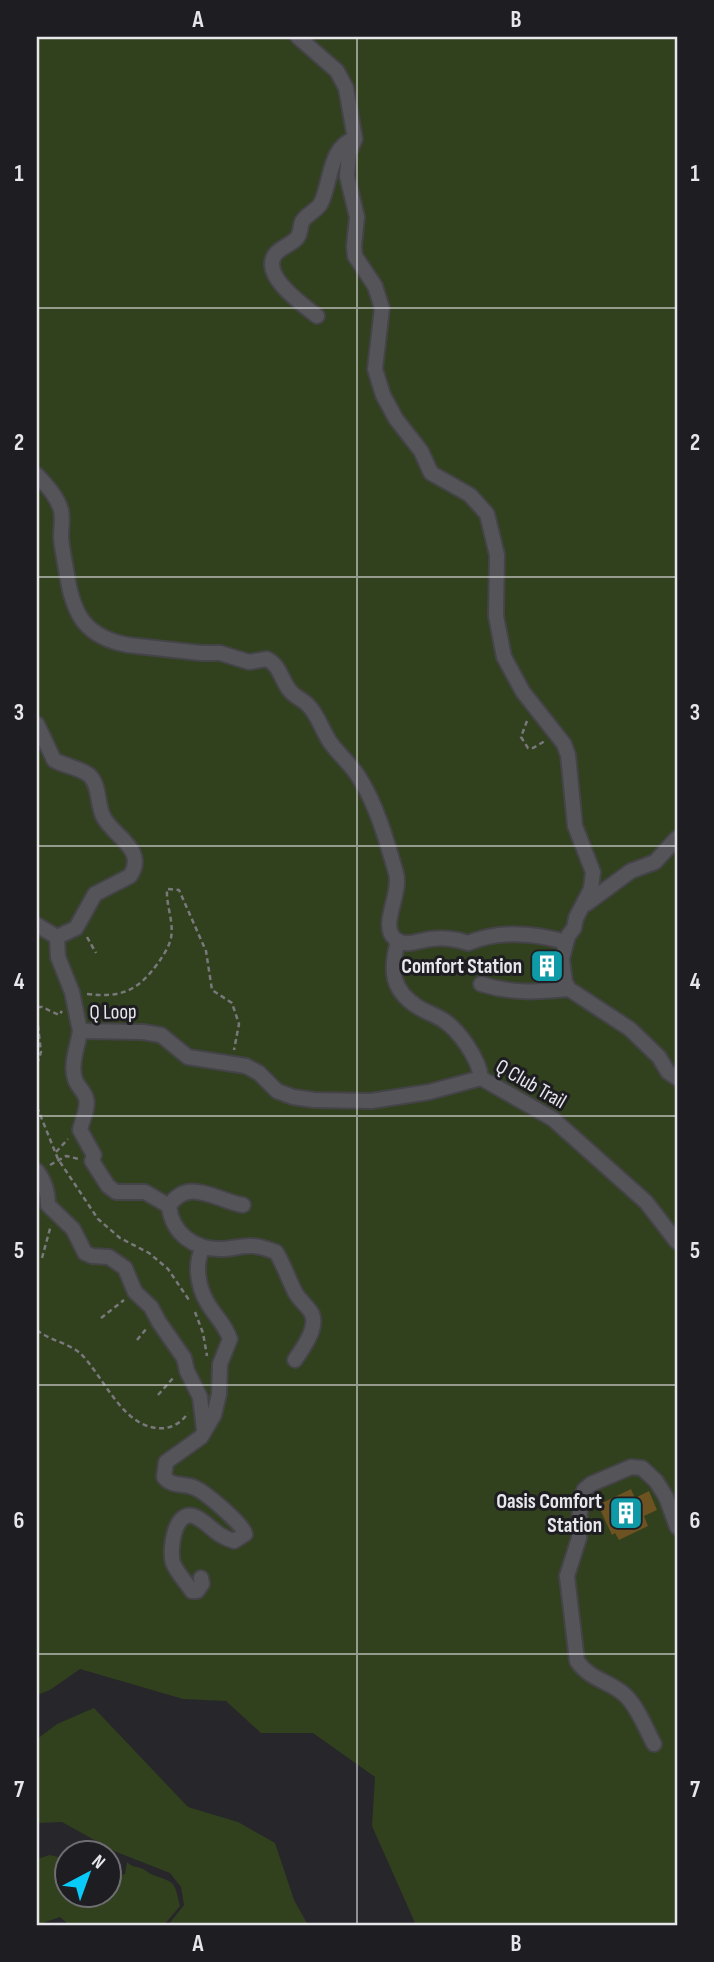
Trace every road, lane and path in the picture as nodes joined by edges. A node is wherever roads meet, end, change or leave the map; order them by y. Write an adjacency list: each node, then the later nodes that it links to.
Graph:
1 (297, 37): 2 (street); 3 (street)
2 (311, 58)
3 (349, 153): 4 (street); 6 (street)
4 (317, 316)
5 (37, 475): 13 (street)
6 (528, 699): 8 (street); 8 (path)
7 (37, 724): 12 (street)
8 (556, 733): 10 (street)
9 (677, 838): 10 (street)
10 (584, 905): 14 (street)
11 (37, 925): 12 (street)
12 (57, 937): 17 (street)
13 (398, 941): 14 (street); 23 (street)
14 (566, 942): 16 (street)
15 (481, 984): 16 (street)
16 (569, 989): 24 (street)
17 (72, 992): 20 (street); 22 (path)
18 (60, 1002): 19 (path)
19 (37, 1016): 21 (path)
20 (80, 1031): 22 (street, Q Loop); 26 (street, Q Loop)
21 (37, 1064)
22 (246, 1066): 25 (street, Q Loop)
23 (481, 1078): 25 (street, Q Club Trail); 31 (street, Q Club Trail)
24 (677, 1078)
25 (277, 1091)
26 (92, 1161): 27 (path); 29 (street, Q Loop)
27 (37, 1171): 30 (street)
28 (243, 1205): 29 (street)
29 (169, 1206): 32 (street)
30 (54, 1212): 33 (path); 34 (street)
31 (677, 1242)
32 (203, 1248): 36 (street); 39 (street)
33 (42, 1258)
34 (135, 1292): 35 (path); 37 (street)
35 (101, 1318)
36 (295, 1360)
37 (187, 1371): 38 (path); 39 (street)
38 (158, 1395)
39 (204, 1430): 41 (street)
40 (677, 1527): 42 (street)
41 (201, 1578)
42 (654, 1744)

